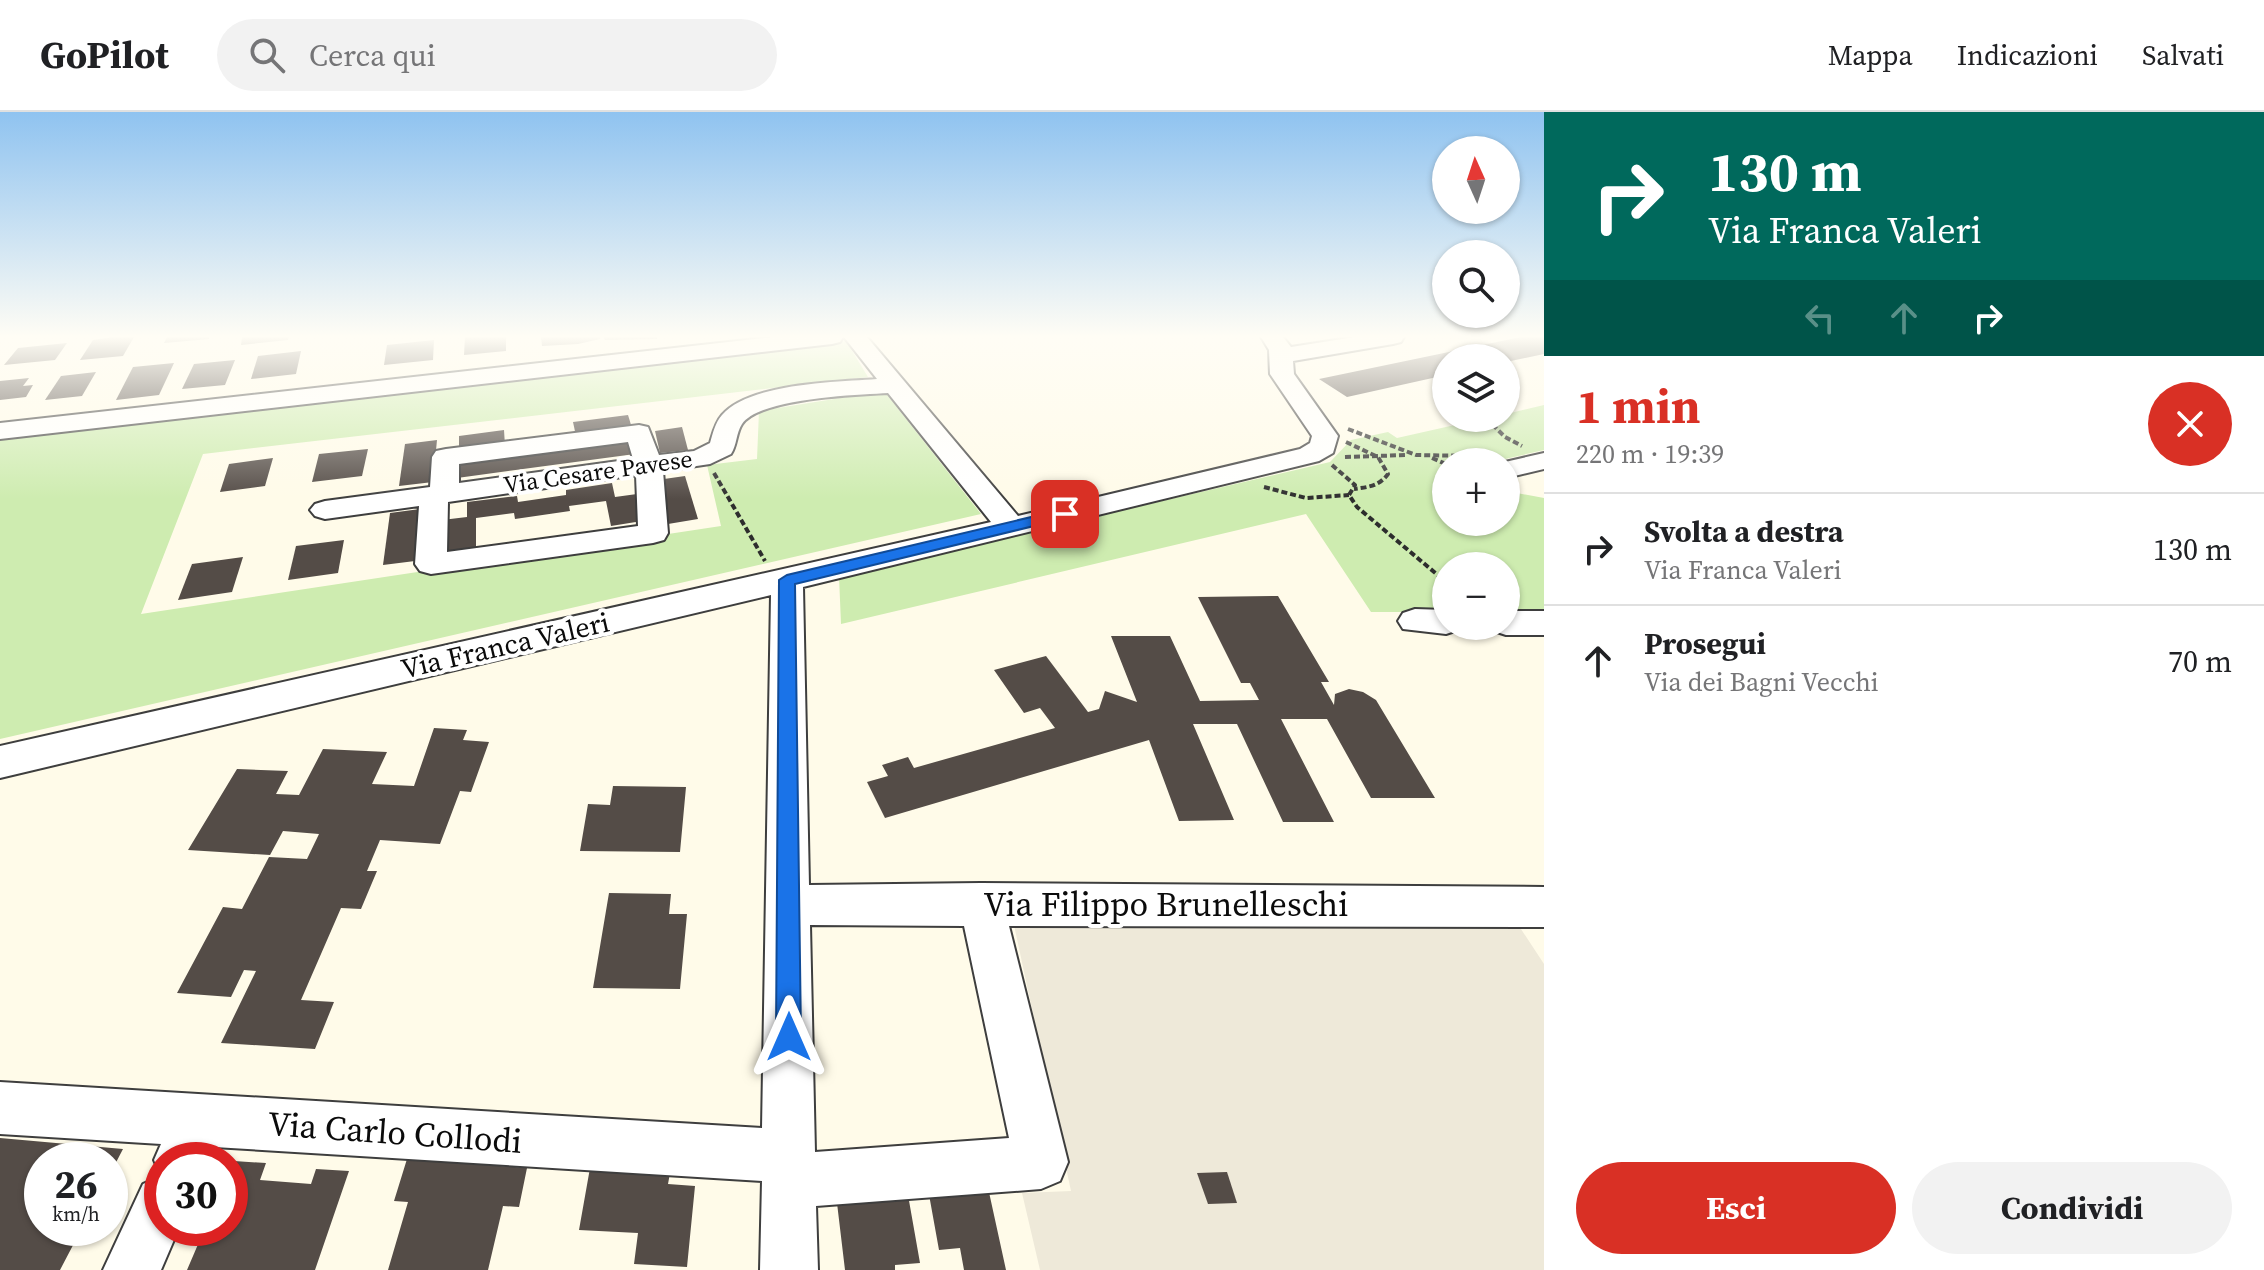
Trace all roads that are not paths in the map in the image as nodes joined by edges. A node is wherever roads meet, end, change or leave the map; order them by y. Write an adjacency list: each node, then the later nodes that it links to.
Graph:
1 (354, 391): 5 (street)
2 (842, 391): 7 (street, Via Cesare Pavese)
3 (897, 391): 11 (street)
4 (1294, 391): 11 (street, Via Franca Valeri)
5 (0, 431)
6 (1543, 462): 8 (street)
7 (649, 466): 9 (street, Via Cesare Pavese); 9 (street)
8 (1520, 467)
9 (439, 494): 10 (street, Via Cesare Pavese)
10 (325, 510)
11 (1011, 527): 12 (street, Via Franca Valeri)
12 (782, 581): 15 (street, Via Franca Valeri); 17 (street)
13 (1520, 623): 14 (street)
14 (1544, 623)
15 (0, 762)
16 (981, 903): 17 (street, Via Filippo Brunelleschi); 18 (street, Via Filippo Brunelleschi); 21 (street, Via Carlo Collodi)
17 (788, 905): 21 (street)
18 (1544, 907)
19 (0, 1108): 20 (street, Via Carlo Collodi)
20 (190, 1140): 21 (street, Via Carlo Collodi)
21 (790, 1168): 24 (street)
22 (144, 1243): 23 (street)
23 (132, 1270)
24 (789, 1270)

